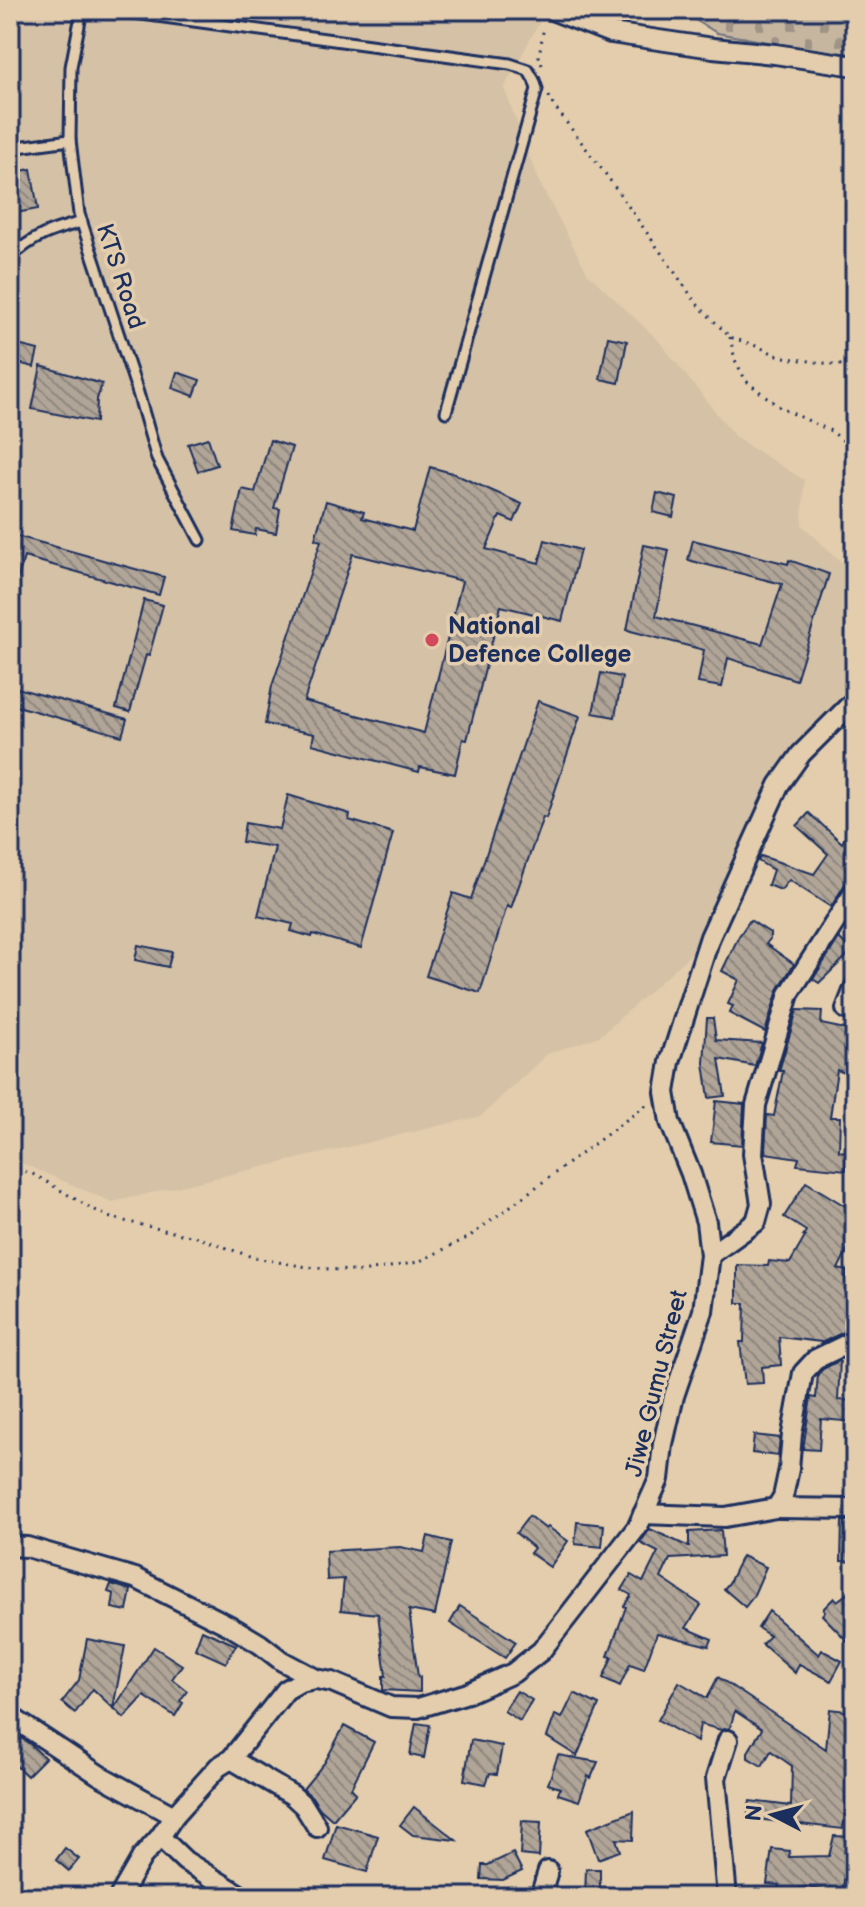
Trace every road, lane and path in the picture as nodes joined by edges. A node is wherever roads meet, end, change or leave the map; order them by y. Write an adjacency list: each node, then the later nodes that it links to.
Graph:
1 (82, 10): 7 (lane, KTS Road)
2 (112, 10): 13 (lane)
3 (548, 18): 4 (street); 5 (path)
4 (855, 66)
5 (542, 67)
6 (548, 91): 11 (path)
7 (70, 140): 8 (lane); 9 (lane, KTS Road)
8 (10, 148)
9 (82, 222): 10 (lane); 15 (lane, KTS Road)
10 (10, 258)
11 (730, 337): 12 (path); 14 (path)
12 (855, 364)
13 (446, 412)
14 (855, 450)
15 (200, 540)
16 (855, 700): 20 (street, Jiwe Gumu Street)
17 (855, 891): 22 (street)
18 (855, 986): 19 (street)
19 (846, 1009)
20 (665, 1092): 21 (path); 22 (street, Jiwe Gumu Street)
21 (10, 1166)
22 (710, 1255): 26 (street, Jiwe Gumu Street)
23 (855, 1340): 24 (street)
24 (776, 1508): 25 (street); 26 (street)
25 (855, 1509)
26 (643, 1514): 28 (street, Jiwe Gumu Street)
27 (10, 1546): 28 (street, Jiwe Gumu Street)
28 (316, 1679): 31 (street)
29 (10, 1716): 32 (street)
30 (728, 1740): 39 (street)
31 (231, 1759): 32 (street); 33 (street)
32 (174, 1816): 34 (street)
33 (317, 1827)
34 (160, 1837): 36 (street); 37 (street)
35 (548, 1871): 38 (street)
36 (119, 1897)
37 (243, 1897)
38 (540, 1897)
39 (727, 1897)

